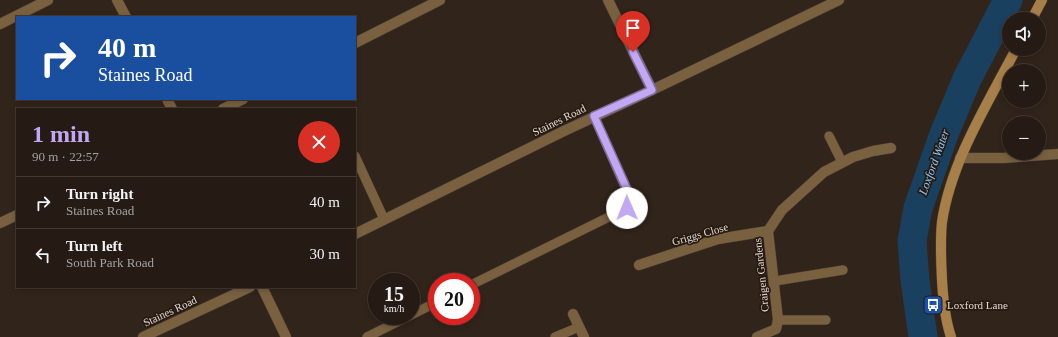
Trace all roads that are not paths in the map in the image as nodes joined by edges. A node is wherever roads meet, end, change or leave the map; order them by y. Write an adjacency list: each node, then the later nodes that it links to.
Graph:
1 (48, 0): 9 (street)
2 (117, 0): 8 (street)
3 (440, 0): 10 (street)
4 (608, 0): 12 (street)
5 (839, 0): 12 (street, Staines Road)
6 (1042, 0): 7 (street)
7 (1036, 12)
8 (125, 16)
9 (0, 24)
10 (356, 42)
11 (1012, 56): 20 (street)
12 (652, 90): 15 (street, Staines Road)
13 (241, 100): 14 (street)
14 (225, 108)
15 (594, 116): 23 (street, Staines Road); 29 (lane)
16 (829, 136): 21 (lane)
17 (891, 148): 21 (street, Craigen Gardens)
18 (1058, 154): 20 (street)
19 (356, 158): 23 (lane)
20 (960, 158): 44 (street)
21 (842, 162): 25 (street, Craigen Gardens)
22 (16, 215): 24 (street)
23 (384, 219): 26 (street, Staines Road)
24 (0, 223)
25 (768, 231): 27 (street, Griggs Close); 30 (street, Craigen Gardens)
26 (356, 233)
27 (639, 265)
28 (843, 270): 30 (lane)
29 (480, 281)
30 (774, 281): 34 (street, Craigen Gardens)
31 (248, 288): 38 (street, Staines Road)
32 (262, 288): 39 (street)
33 (573, 314): 37 (street)
34 (778, 320): 35 (lane); 43 (street, Craigen Gardens)
35 (826, 320)
36 (392, 325): 40 (lane)
37 (579, 327): 41 (lane); 42 (street)
38 (143, 337)
39 (286, 337)
40 (367, 337)
41 (555, 337)
42 (584, 337)
43 (757, 337)
44 (951, 337)

